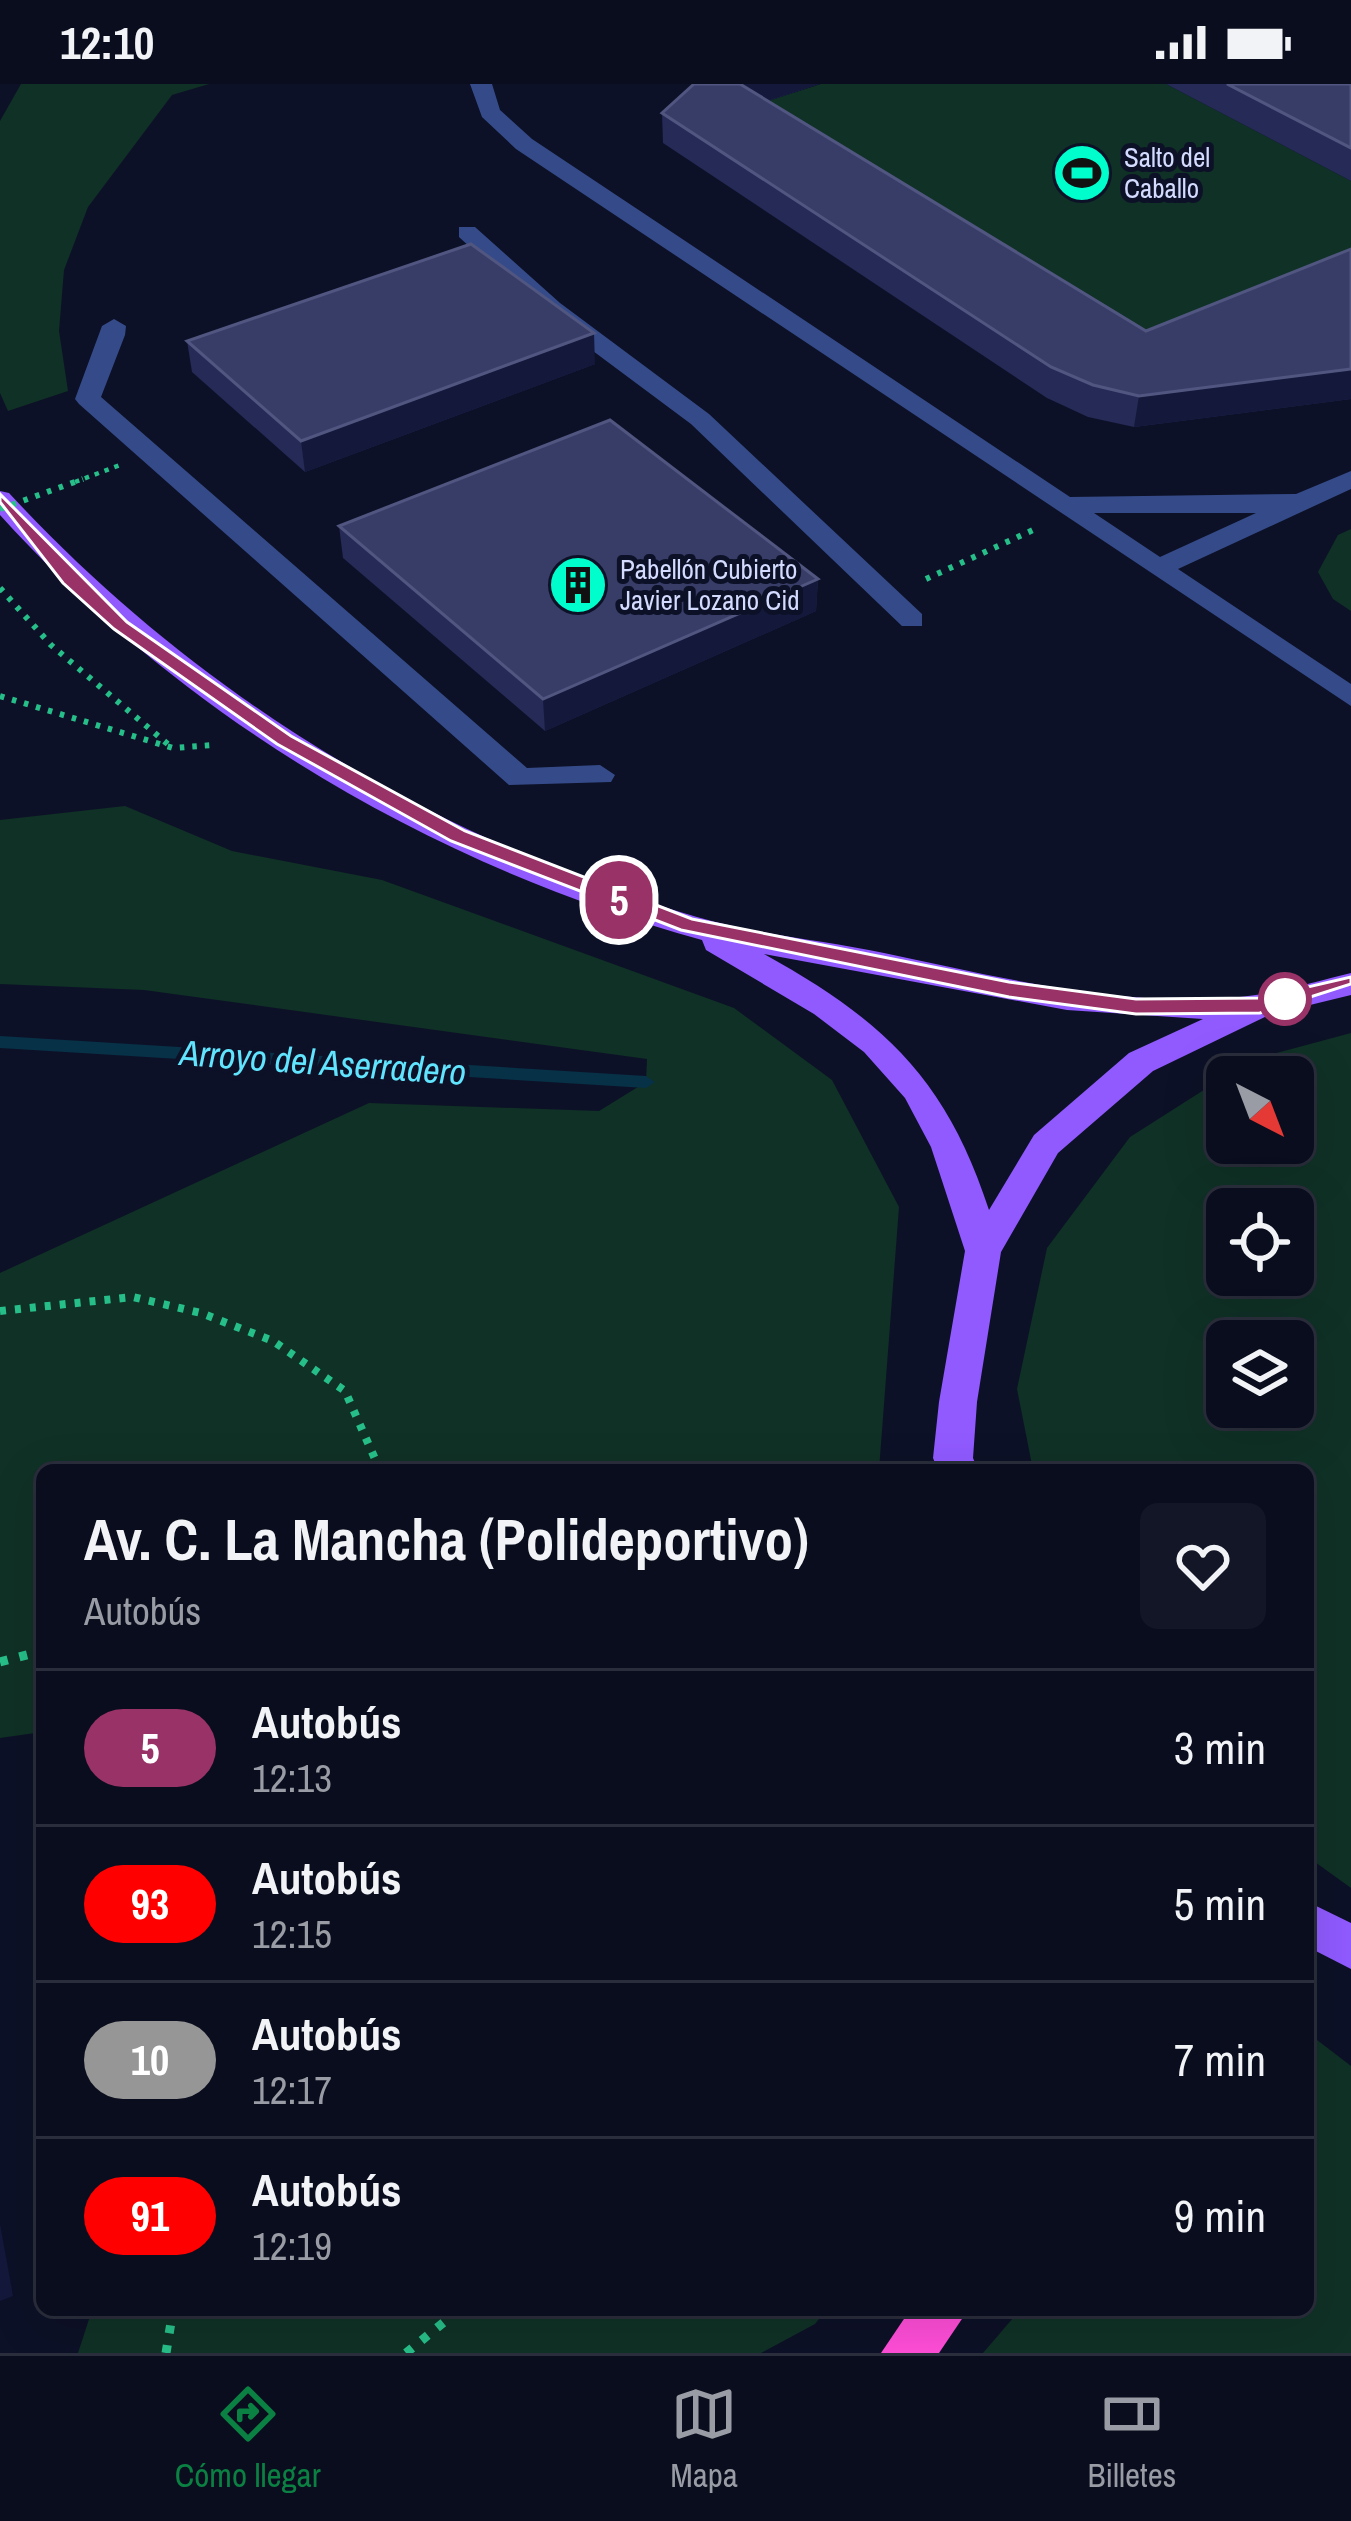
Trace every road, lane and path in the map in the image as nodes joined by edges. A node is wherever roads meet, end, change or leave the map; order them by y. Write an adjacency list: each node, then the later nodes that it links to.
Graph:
1 (481, 84): 8 (street)
2 (467, 232): 13 (street)
3 (114, 326): 19 (street)
4 (120, 465): 9 (path, bridge)
5 (1351, 479): 7 (street)
6 (0, 499): 17 (main road)
7 (1299, 502): 8 (street); 11 (street)
8 (1065, 504): 11 (street)
9 (0, 509)
10 (1035, 529): 13 (path)
11 (1158, 568): 16 (street)
12 (0, 588): 18 (path)
13 (887, 597): 14 (street)
14 (912, 620)
15 (0, 696): 18 (path)
16 (1351, 697)
17 (284, 740): 18 (path); 20 (main road)
18 (173, 748)
19 (600, 775)
20 (688, 926): 22 (main road); 23 (main road)
21 (1351, 984): 22 (main road)
22 (1260, 1006): 23 (main road)
23 (983, 1251): 26 (main road)
24 (0, 1311): 25 (path)
25 (382, 1464)
26 (954, 1464)
27 (36, 1653): 28 (path)
28 (0, 1662)
29 (1314, 1926): 30 (main road)
30 (1351, 1947)
31 (172, 2316): 34 (path)
32 (452, 2316): 35 (path)
33 (938, 2316): 36 (highway)
34 (166, 2353)
35 (406, 2353)
36 (906, 2353)

